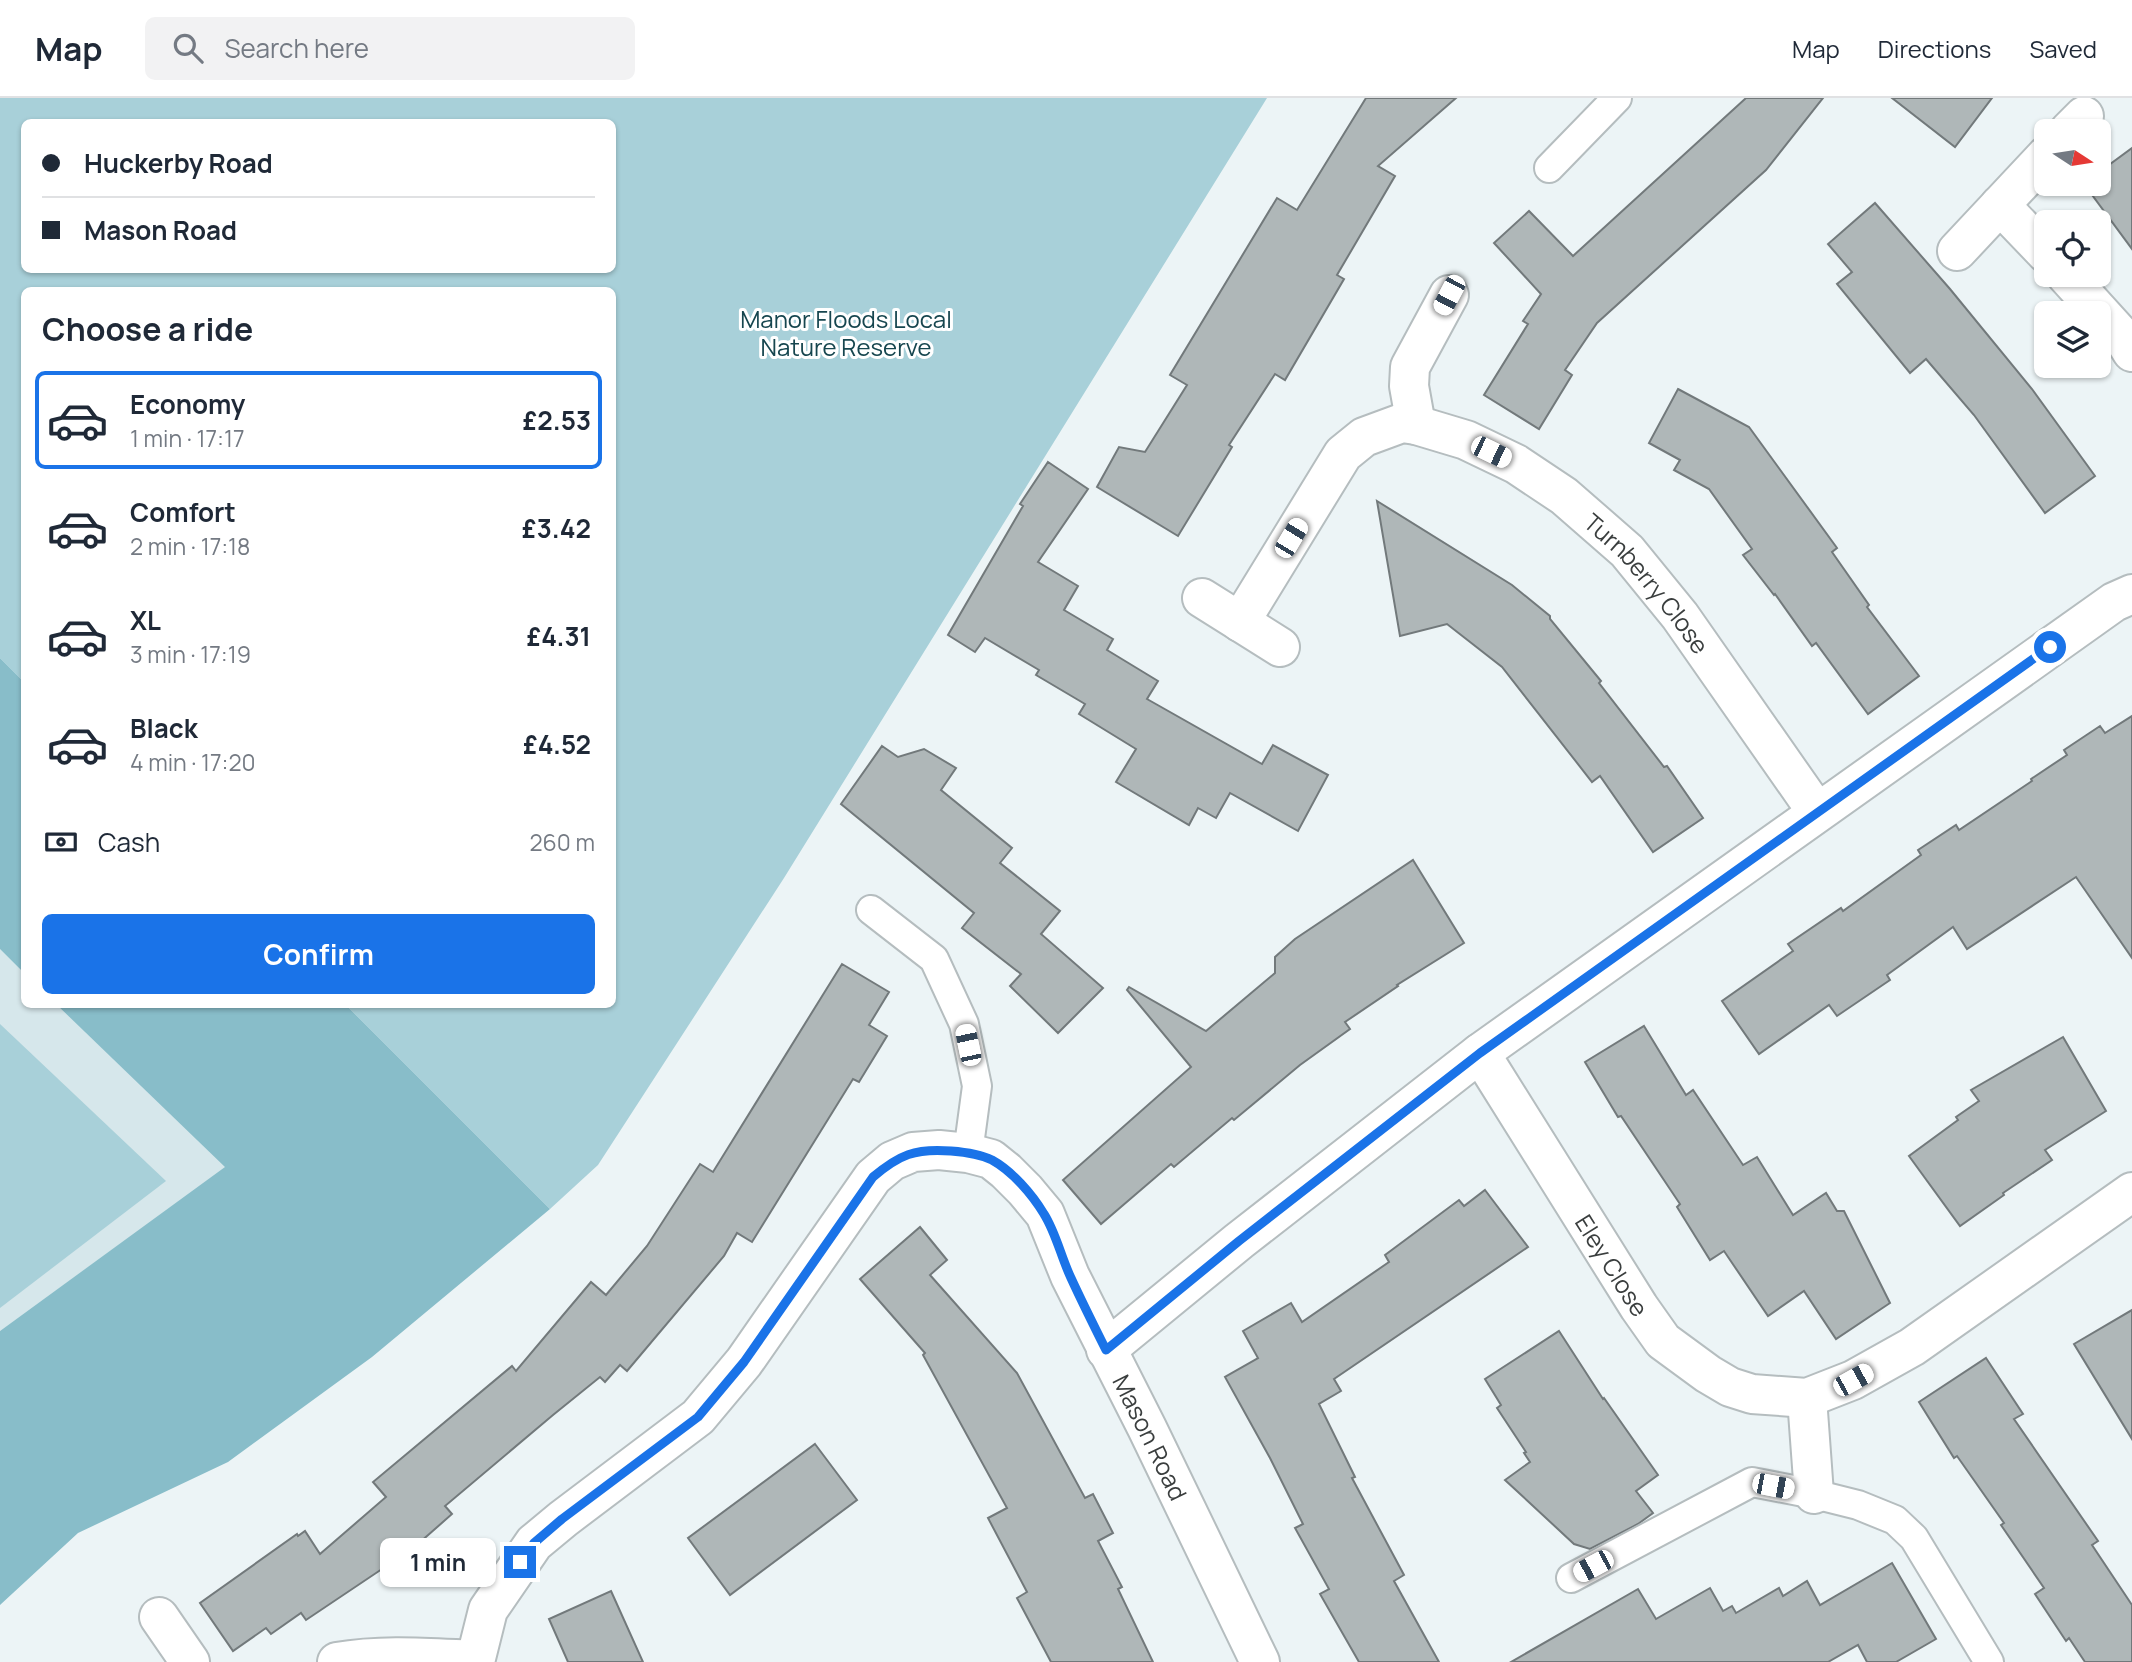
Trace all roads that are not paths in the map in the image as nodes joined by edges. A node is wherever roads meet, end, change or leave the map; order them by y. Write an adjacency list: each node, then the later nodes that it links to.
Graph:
1 (1617, 98): 2 (lane)
2 (1549, 168)
3 (2034, 169): 4 (street)
4 (2000, 205): 5 (street); 6 (street)
5 (2034, 240)
6 (1957, 251)
7 (2077, 287): 9 (street)
8 (1449, 295): 10 (street)
9 (2132, 352)
10 (1416, 425): 13 (street, Turnberry Close); 15 (street, Turnberry Close)
11 (2132, 594): 15 (street)
12 (1202, 598): 13 (street)
13 (1240, 622): 14 (street)
14 (1280, 647)
15 (1817, 813): 17 (street)
16 (871, 910): 18 (lane)
17 (1480, 1053): 20 (street); 21 (street, Eley Close)
18 (968, 1153): 20 (street, Mason Road); 25 (street, Mason Road)
19 (2132, 1192): 21 (street, Eley Close)
20 (1106, 1350): 28 (street, Mason Road)
21 (1807, 1398): 22 (street)
22 (1814, 1494): 23 (lane); 29 (lane)
23 (1570, 1578)
24 (159, 1617): 26 (street)
25 (475, 1661): 27 (street, Mason Road)
26 (190, 1662)
27 (337, 1662)
28 (1260, 1662)
29 (1989, 1662)

